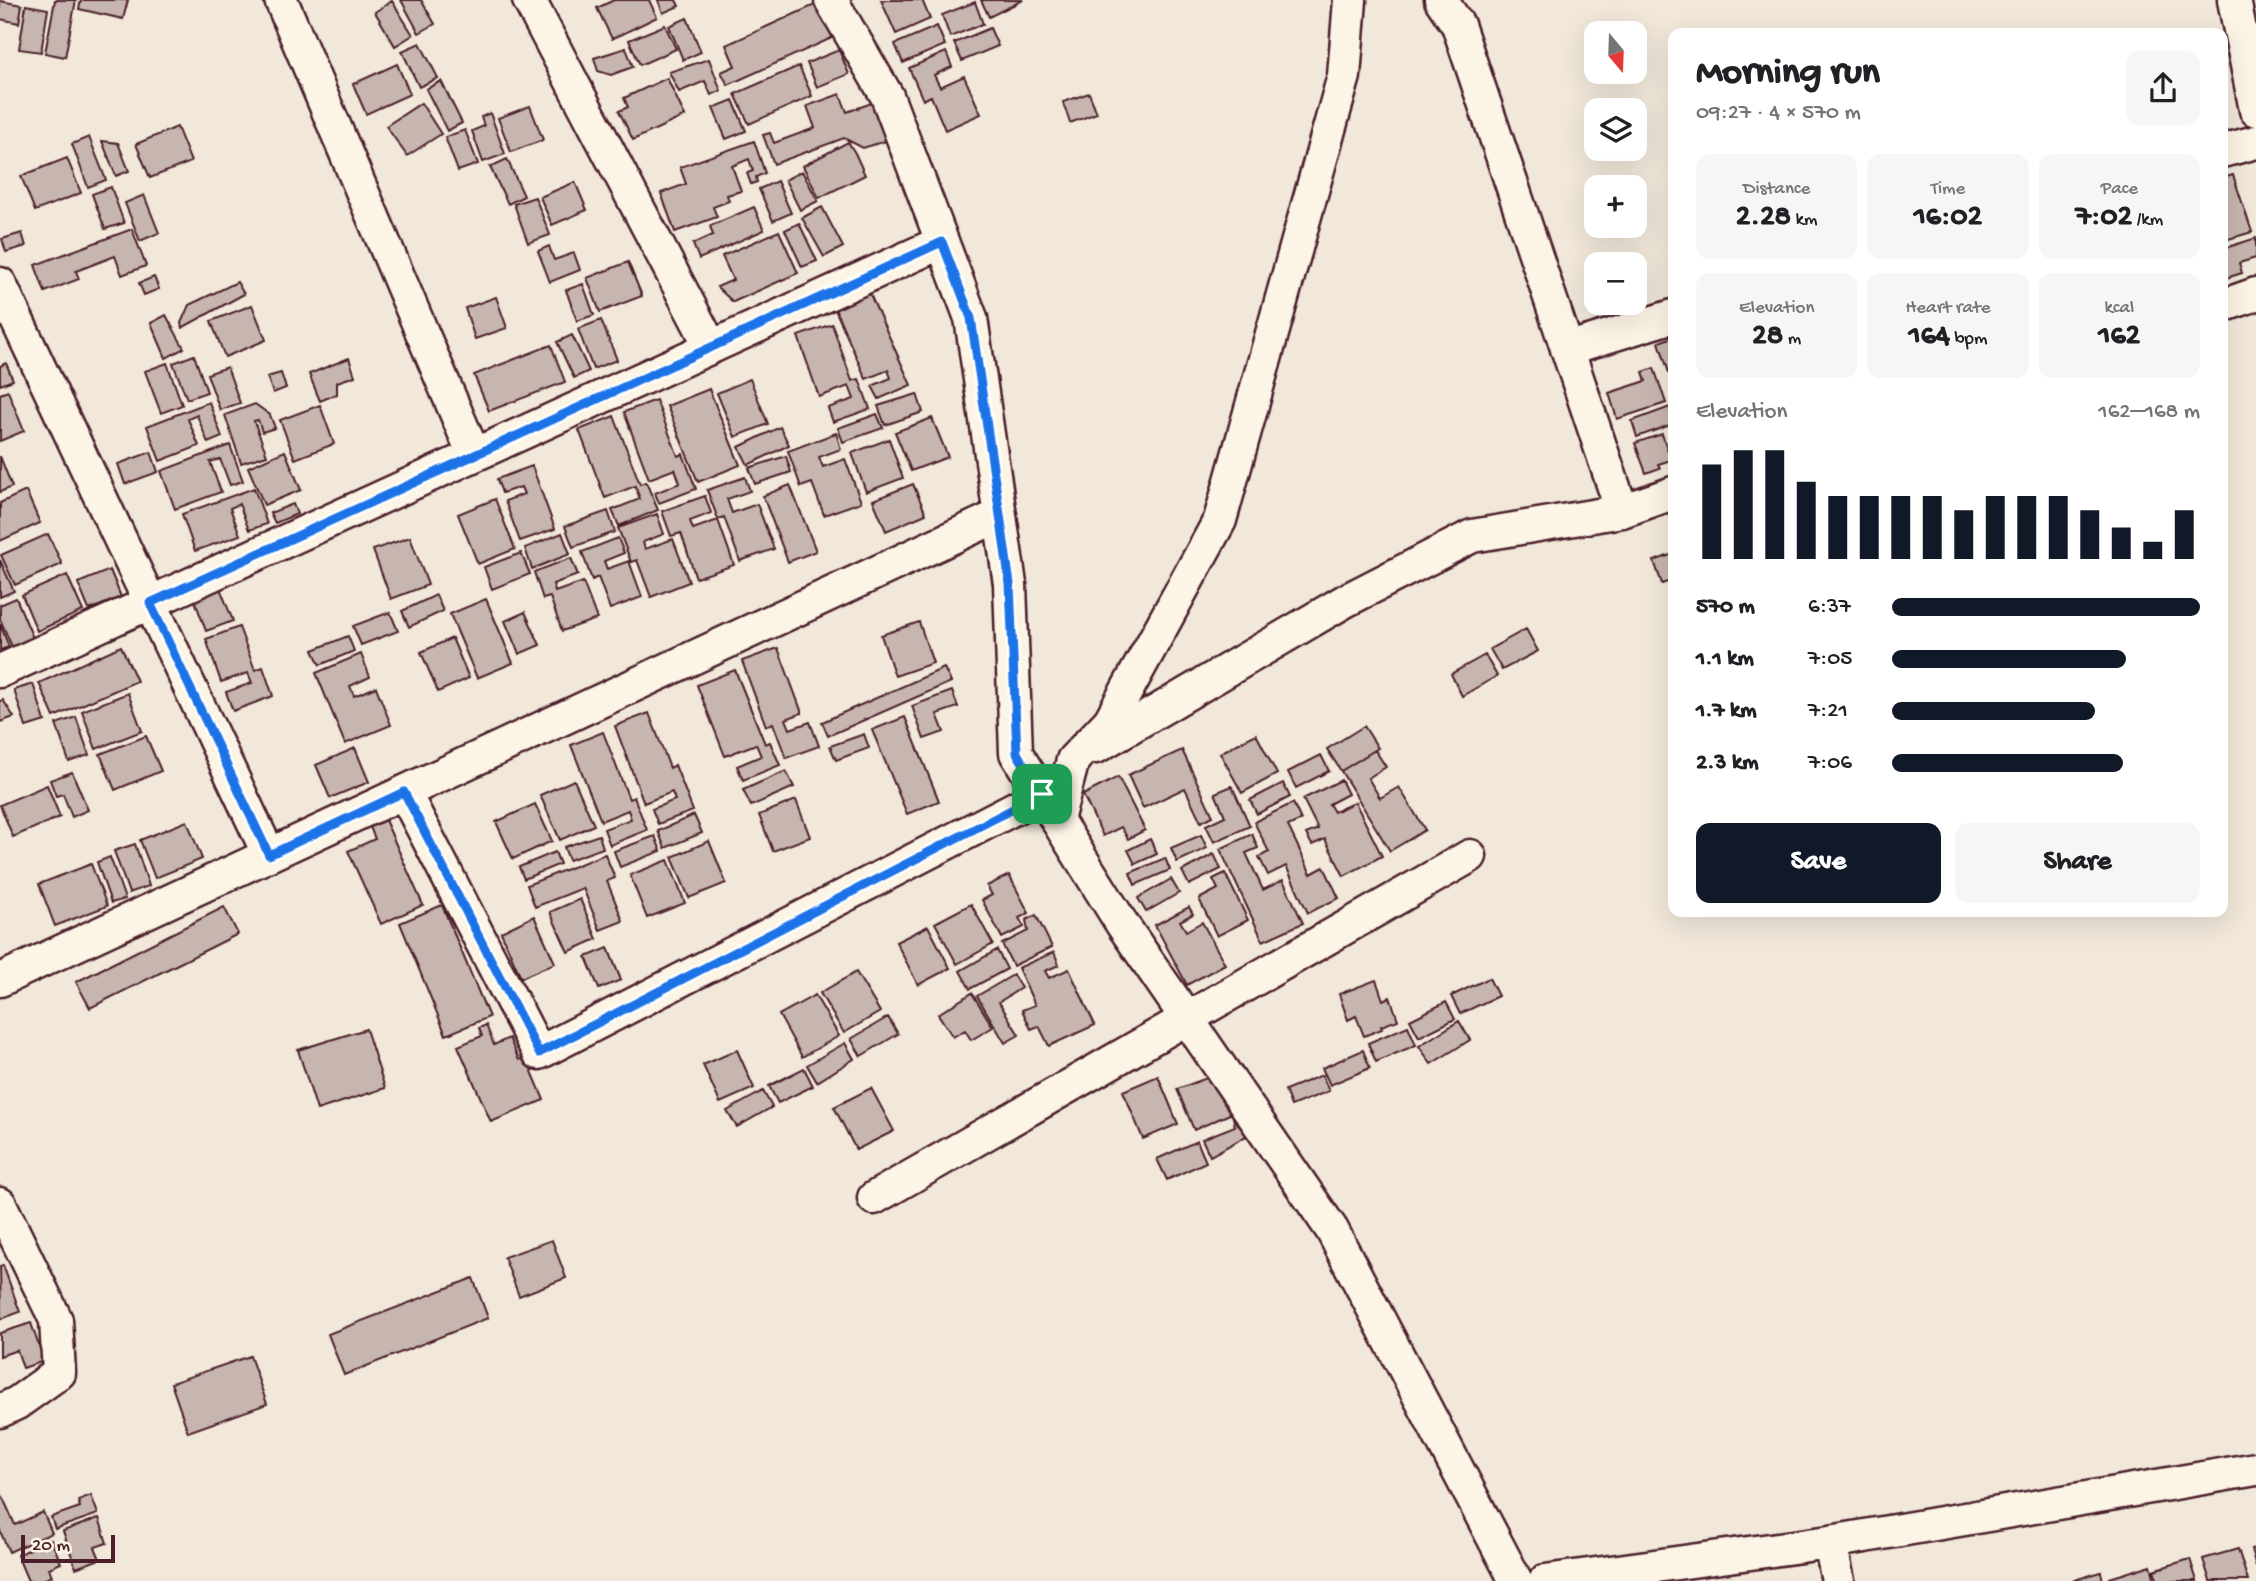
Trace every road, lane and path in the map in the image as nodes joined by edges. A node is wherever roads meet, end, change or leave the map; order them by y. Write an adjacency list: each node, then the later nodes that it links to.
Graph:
1 (281, 0): 17 (street)
2 (529, 0): 15 (street)
3 (831, 0): 10 (street)
4 (1350, 0): 23 (street)
5 (1441, 0): 16 (street)
6 (2234, 0): 7 (street)
7 (2256, 110)
8 (2256, 142): 9 (street)
9 (2228, 149)
10 (942, 242): 15 (street); 20 (street)
11 (0, 284): 21 (street)
12 (2256, 294): 13 (street)
13 (2228, 304)
14 (1668, 318): 16 (street)
15 (711, 347): 17 (street)
16 (1567, 349): 19 (street)
17 (474, 455): 21 (street)
18 (1668, 496): 19 (street)
19 (1622, 511): 23 (street)
20 (1000, 515): 24 (street); 25 (street)
21 (150, 603): 22 (street); 26 (street)
22 (0, 671)
23 (1073, 760): 25 (street)
24 (404, 792): 25 (street); 26 (street)
25 (1050, 807): 29 (street)
26 (269, 855): 28 (street)
27 (1470, 856): 29 (street)
28 (2, 974)
29 (1187, 1019): 30 (street); 35 (street)
30 (874, 1198)
31 (0, 1204): 32 (street)
32 (0, 1410)
33 (2256, 1469): 34 (street)
34 (1830, 1542): 36 (street); 37 (street)
35 (1516, 1581)
36 (1545, 1581)
37 (1838, 1581)

